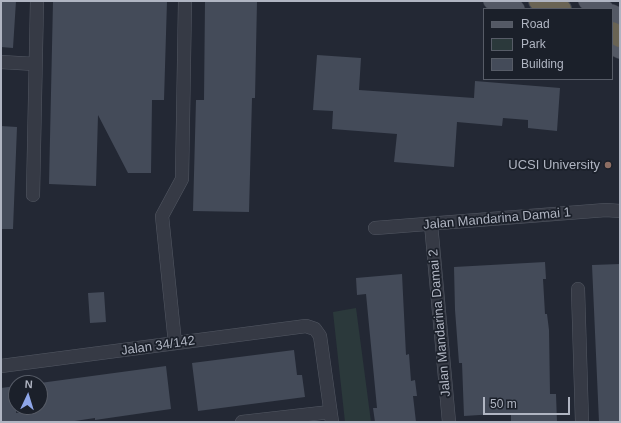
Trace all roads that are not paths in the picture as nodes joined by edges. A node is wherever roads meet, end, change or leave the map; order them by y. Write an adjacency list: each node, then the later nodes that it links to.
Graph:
1 (37, 1): 12 (street)
2 (185, 1): 18 (street)
3 (492, 1): 7 (main road)
4 (529, 1): 8 (highway)
5 (539, 1): 9 (highway)
6 (587, 1): 10 (main road)
7 (513, 8)
8 (547, 8)
9 (558, 8)
10 (603, 8)
11 (1, 62): 12 (street)
12 (35, 64): 13 (street)
13 (33, 195)
14 (620, 211): 15 (street, Jalan Mandarina Damai 1)
15 (431, 224): 16 (street, Jalan Mandarina Damai 1); 22 (street, Jalan Mandarina Damai 2)
16 (375, 228)
17 (578, 289): 23 (street)
18 (175, 344): 19 (street, Jalan 34/142); 20 (street, Jalan 34/142)
19 (1, 366)
20 (331, 417): 21 (street)
21 (242, 422)
22 (449, 422)
23 (582, 422)

